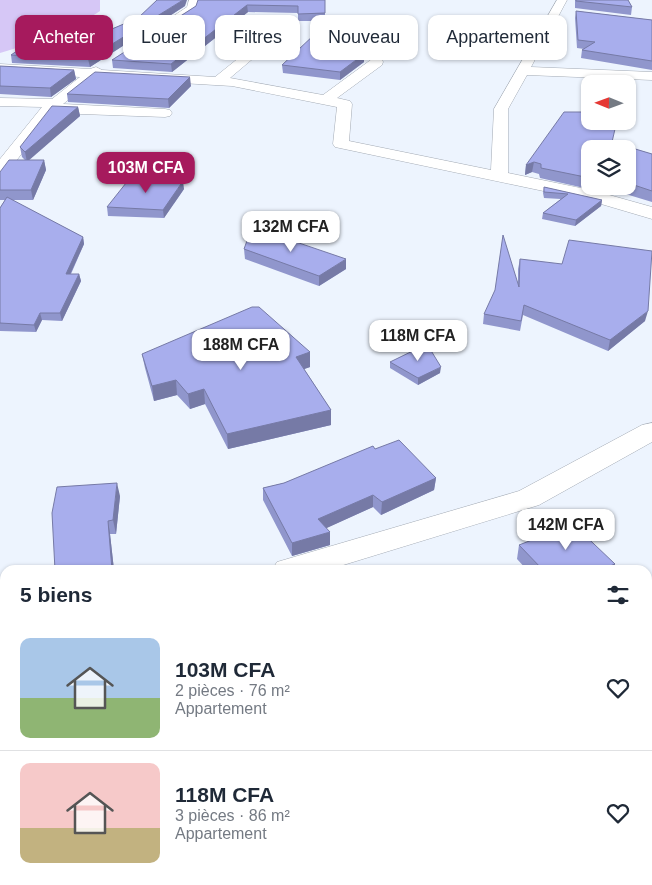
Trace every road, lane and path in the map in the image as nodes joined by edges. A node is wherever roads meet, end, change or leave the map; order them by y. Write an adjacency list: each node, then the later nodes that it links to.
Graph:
1 (194, 0): 3 (street)
2 (561, 7): 8 (street)
3 (183, 15)
4 (244, 60): 11 (street)
5 (110, 62): 9 (street)
6 (377, 62): 12 (street)
7 (0, 68): 9 (street)
8 (522, 71): 10 (street); 17 (street)
9 (94, 72): 11 (street); 14 (street)
10 (652, 76)
11 (218, 81): 12 (street)
12 (326, 100): 17 (street)
13 (0, 102): 14 (street)
14 (53, 106): 15 (street); 16 (street)
15 (165, 113)
16 (0, 170)
17 (500, 177): 18 (street)
18 (652, 213)
19 (652, 431): 20 (street)
20 (305, 565)

